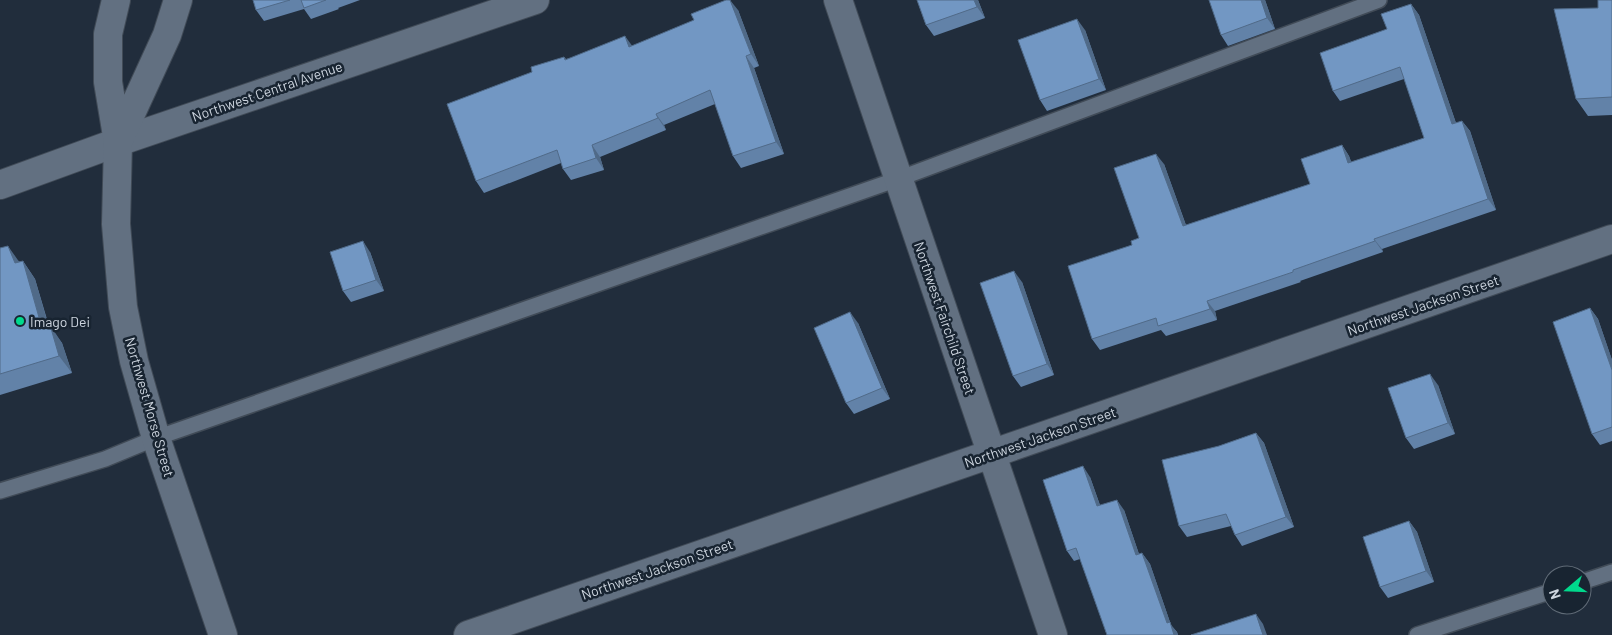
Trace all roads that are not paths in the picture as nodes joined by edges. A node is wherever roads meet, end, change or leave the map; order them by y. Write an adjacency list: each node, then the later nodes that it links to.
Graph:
1 (116, 0): 7 (street, Northwest Morse Street)
2 (178, 0): 7 (street, Northwest Morse Street)
3 (535, 0): 6 (street, Northwest Central Avenue)
4 (838, 0): 8 (street, Northwest Fairchild Street)
5 (1380, 0): 8 (lane)
6 (483, 8): 7 (street, Northwest Central Avenue)
7 (118, 142): 9 (street, Northwest Central Avenue); 11 (street, Northwest Morse Street)
8 (898, 179): 11 (lane); 12 (street, Northwest Fairchild Street)
9 (0, 185)
10 (1612, 239): 12 (street, Northwest Jackson Street)
11 (156, 438): 13 (lane); 17 (street, Northwest Morse Street)
12 (991, 454): 18 (street, Northwest Jackson Street); 19 (street, Northwest Fairchild Street)
13 (0, 490)
14 (1612, 572): 15 (lane)
15 (1592, 579)
16 (1542, 595): 20 (lane)
17 (223, 635)
18 (468, 635)
19 (1053, 635)
20 (1417, 635)

